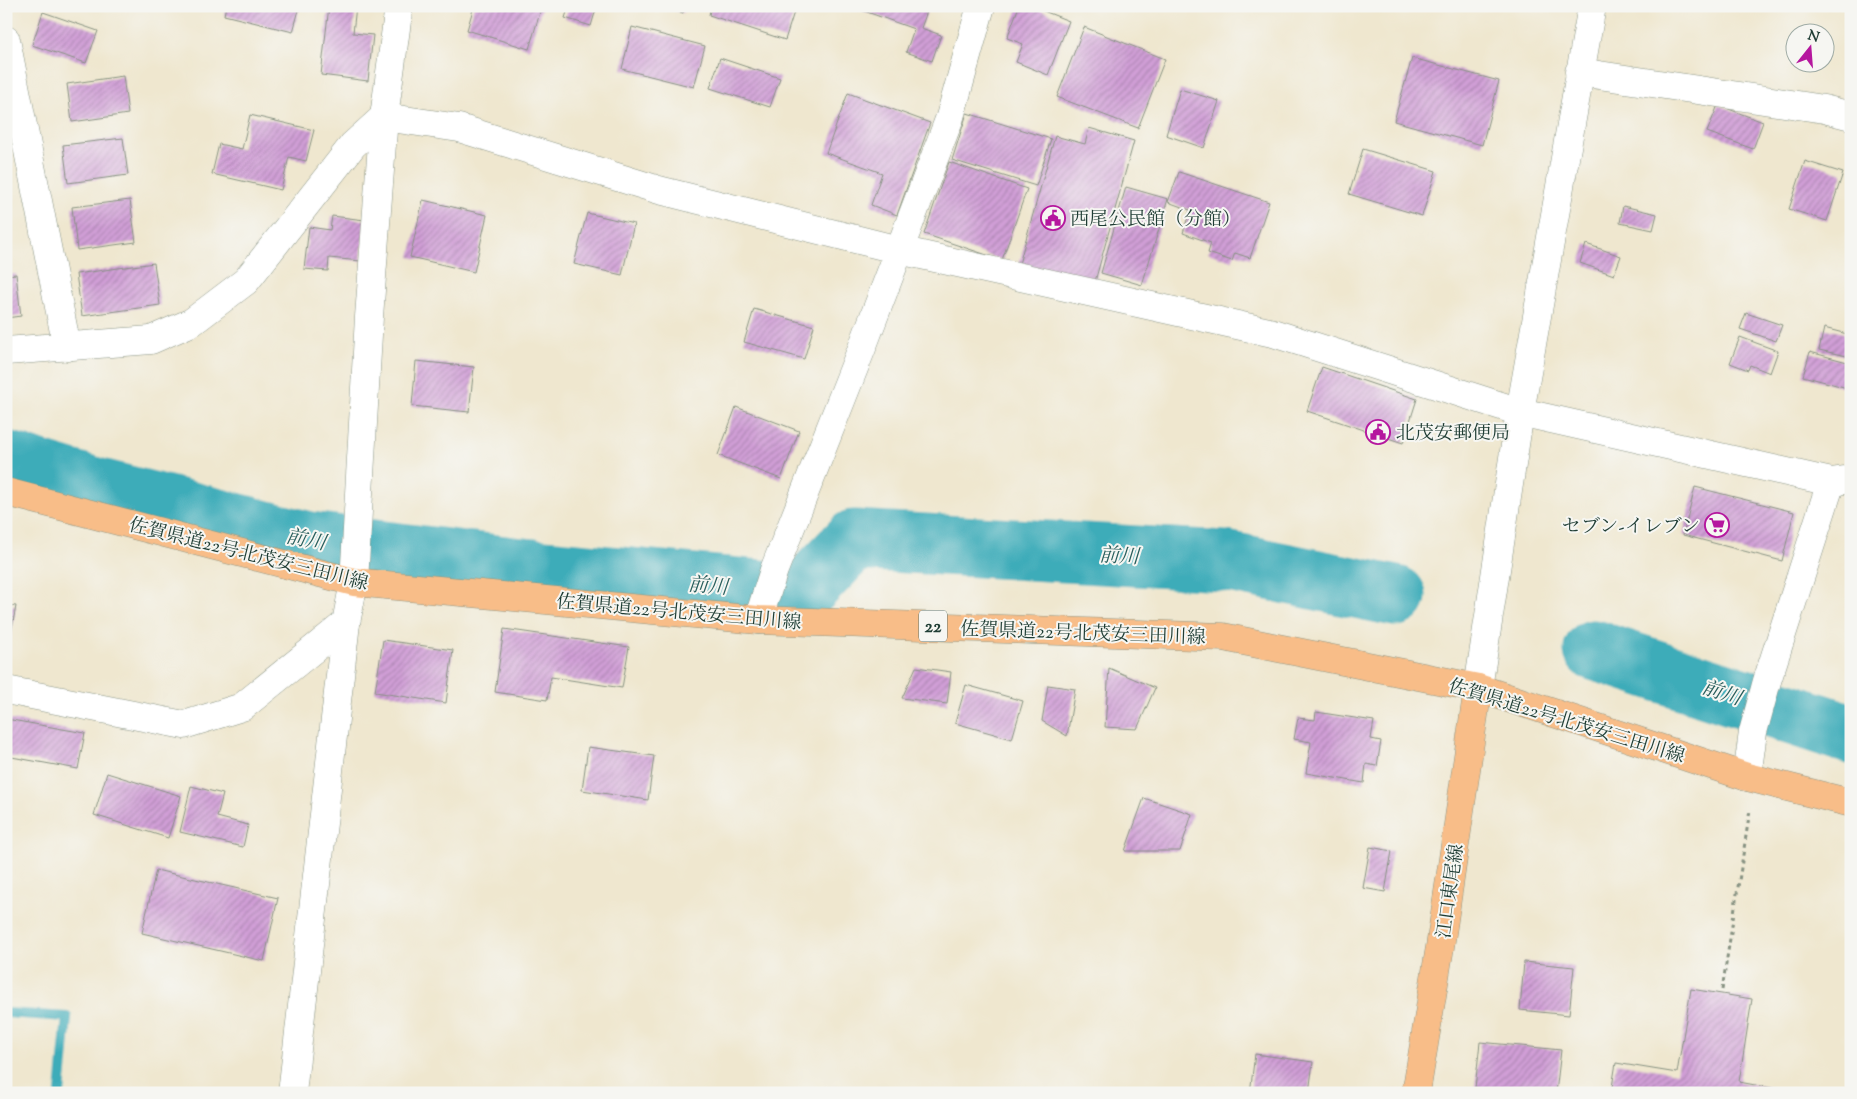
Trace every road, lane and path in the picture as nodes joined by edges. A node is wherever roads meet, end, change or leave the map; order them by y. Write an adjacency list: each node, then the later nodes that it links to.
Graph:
1 (399, 6): 7 (street)
2 (981, 6): 8 (street)
3 (1592, 6): 5 (street)
4 (6, 40): 9 (street)
5 (1579, 72): 6 (street); 11 (street)
6 (1851, 116)
7 (384, 117): 8 (street); 9 (street); 14 (street)
8 (899, 250): 11 (street); 15 (street)
9 (67, 347): 10 (street)
10 (6, 350)
11 (1520, 412): 12 (street); 17 (street)
12 (1841, 481): 19 (street)
13 (6, 492): 14 (main road, 佐賀県道22号北茂安三田川線 / 22)
14 (354, 582): 15 (main road, 佐賀県道22号北茂安三田川線 / 22); 16 (street)
15 (758, 620): 17 (main road, 佐賀県道22号北茂安三田川線 / 22)
16 (346, 623): 18 (street); 23 (street)
17 (1478, 688): 19 (main road, 佐賀県道22号北茂安三田川線 / 22); 24 (main road, 江口東尾線)
18 (6, 690)
19 (1747, 777): 20 (main road, 佐賀県道22号北茂安三田川線 / 22)
20 (1851, 803)
21 (1750, 809): 22 (path)
22 (1722, 990)
23 (292, 1093)
24 (1416, 1093)

